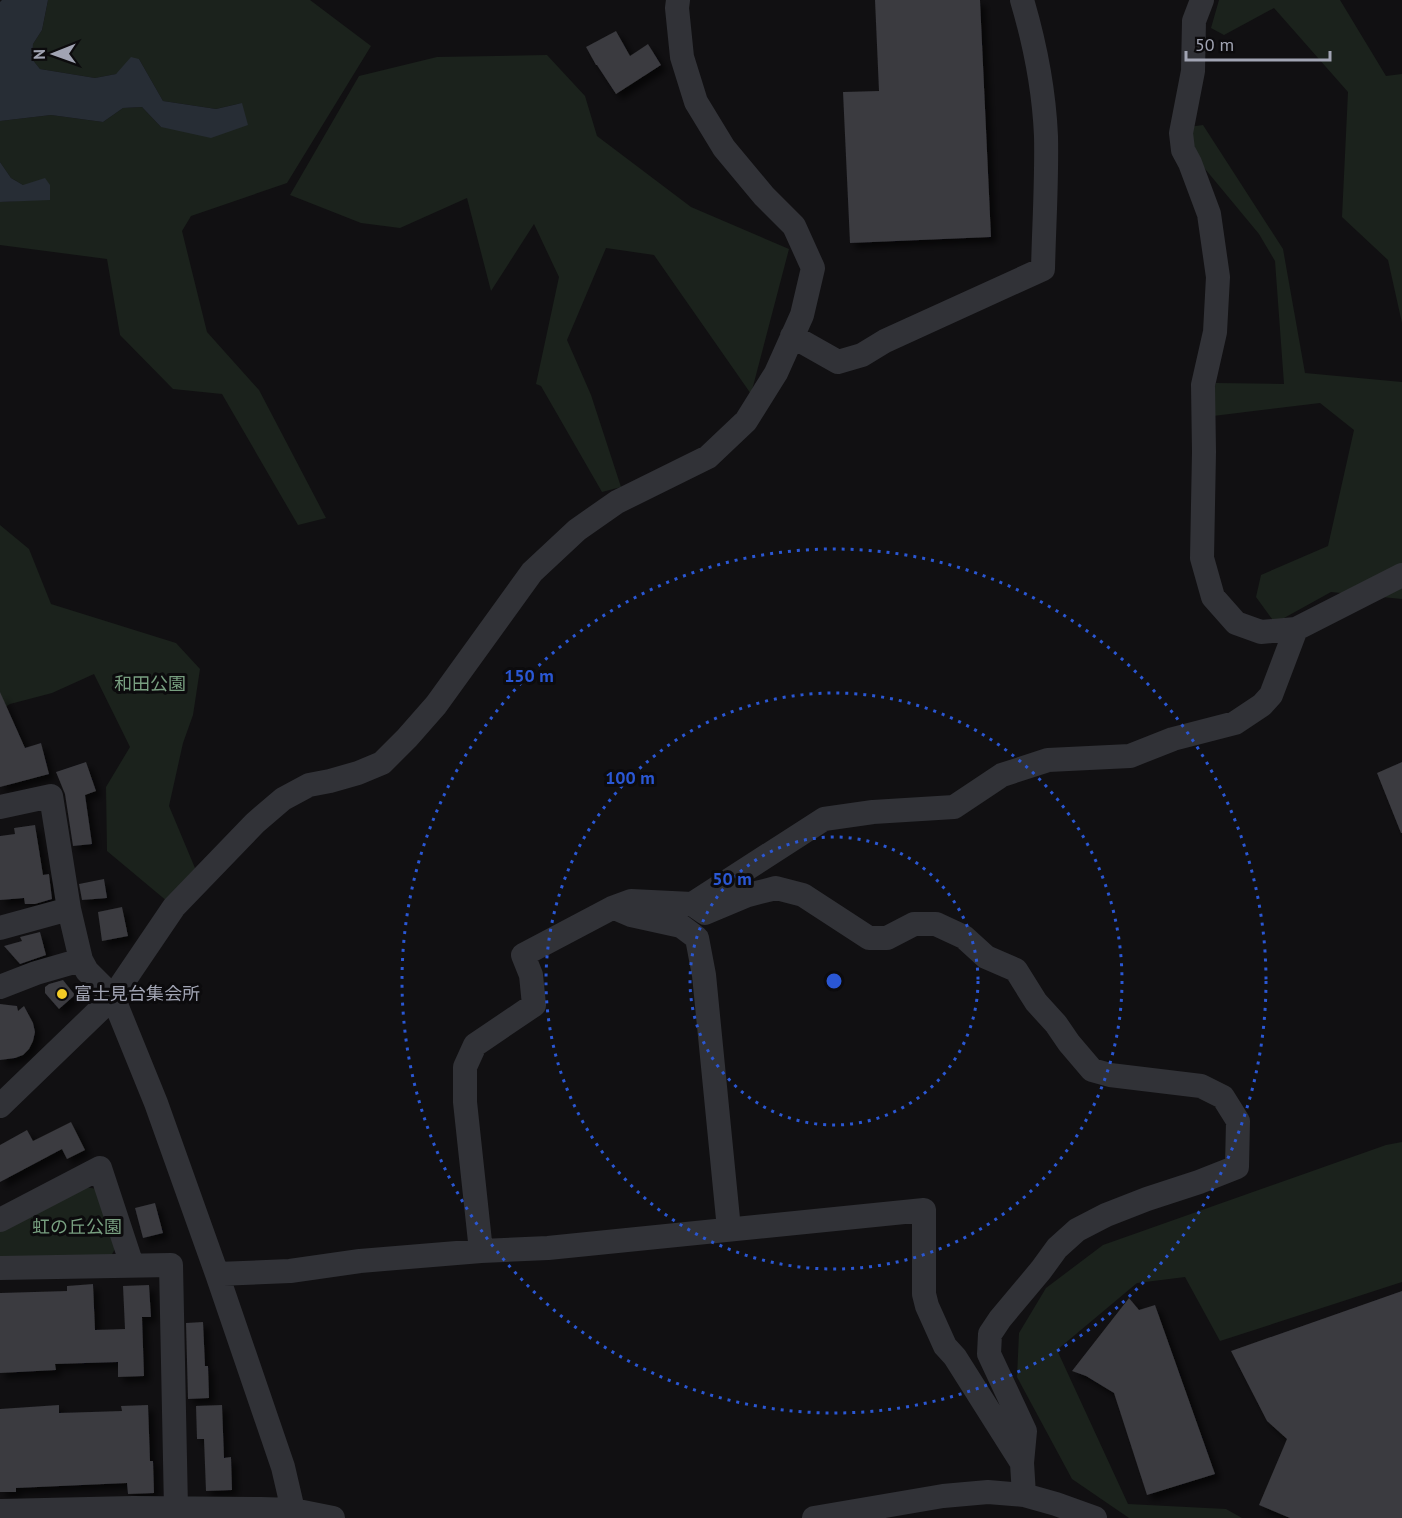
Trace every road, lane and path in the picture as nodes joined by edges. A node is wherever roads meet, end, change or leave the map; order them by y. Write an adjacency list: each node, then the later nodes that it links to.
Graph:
1 (678, 0): 4 (street)
2 (1022, 0): 4 (street)
3 (1202, 0): 6 (street)
4 (792, 336): 14 (street)
5 (1402, 575): 6 (street)
6 (1296, 628): 8 (street)
7 (0, 807): 10 (street)
8 (692, 904): 9 (street); 22 (street)
9 (612, 908): 17 (street); 18 (street)
10 (69, 909): 11 (street); 12 (street)
11 (0, 928)
12 (81, 960): 13 (street); 14 (street)
13 (0, 987)
14 (113, 997): 15 (street); 21 (street)
15 (0, 1106)
16 (0, 1220): 19 (street)
17 (729, 1229): 18 (street); 22 (street)
18 (481, 1251): 21 (street)
19 (132, 1265): 20 (street); 24 (street)
20 (0, 1268)
21 (217, 1274): 27 (street)
22 (1022, 1463): 23 (street)
23 (1024, 1495): 30 (street); 31 (street)
24 (176, 1508): 26 (street); 27 (street)
25 (0, 1511): 28 (street)
26 (133, 1513): 28 (street)
27 (293, 1514): 29 (street)
28 (26, 1515)
29 (333, 1518)
30 (814, 1518)
31 (1095, 1518)

